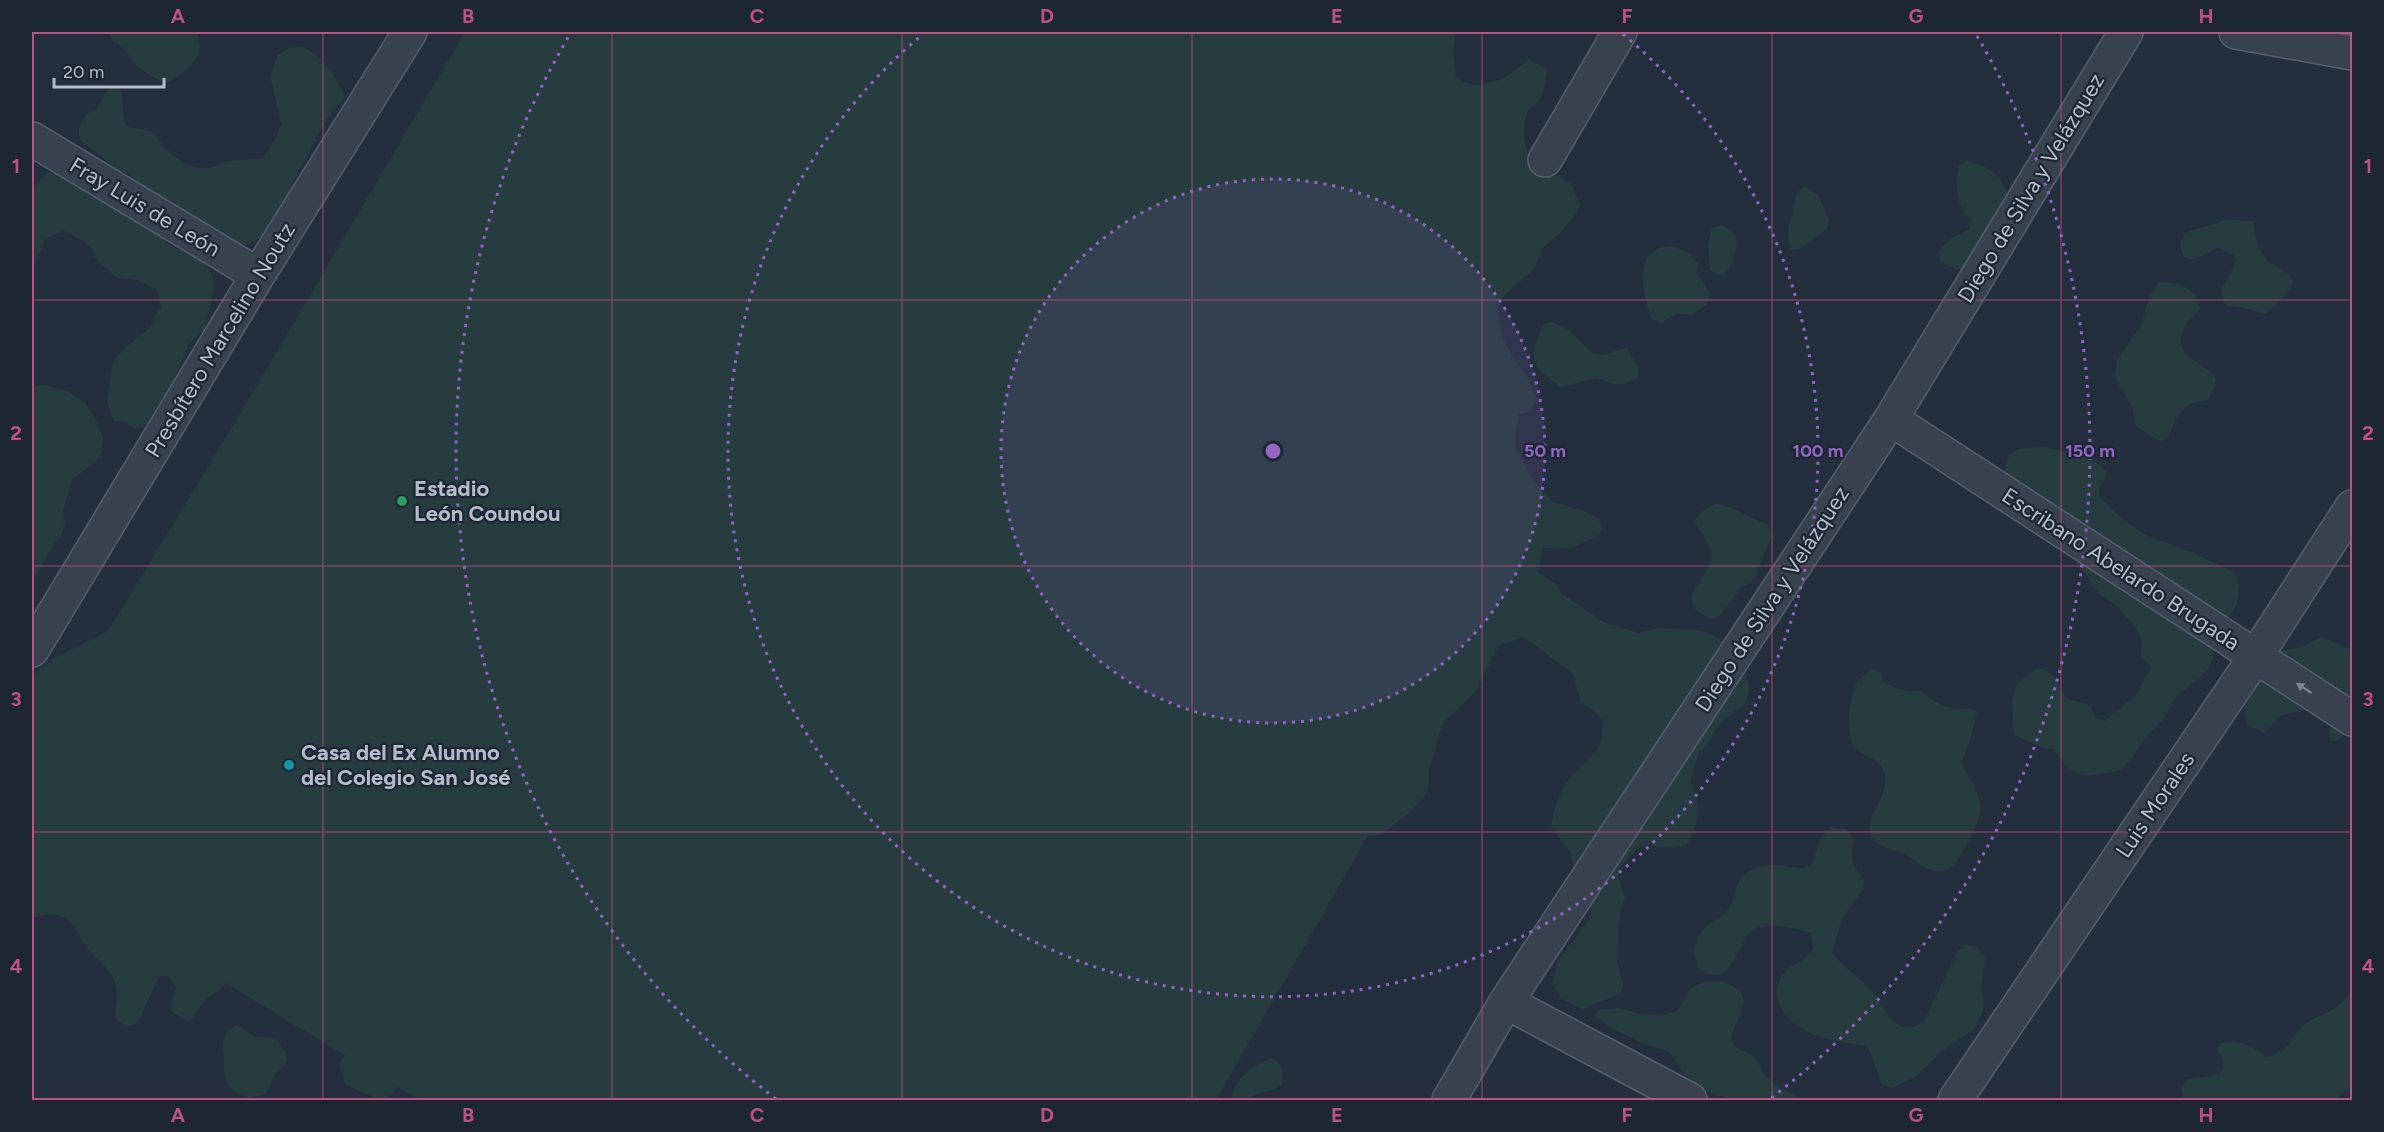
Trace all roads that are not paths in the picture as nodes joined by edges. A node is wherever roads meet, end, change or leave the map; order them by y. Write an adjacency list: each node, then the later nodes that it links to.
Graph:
1 (410, 32): 9 (street, Presbítero Marcelino Noutz)
2 (1620, 32): 8 (street)
3 (2126, 32): 10 (street, Diego de Silva y Velázquez)
4 (2236, 32): 5 (street)
5 (2320, 38): 6 (street)
6 (2352, 53)
7 (32, 139): 9 (street, Fray Luis de León)
8 (1545, 160)
9 (258, 275): 12 (street, Presbítero Marcelino Noutz)
10 (1890, 418): 13 (street, Escribano Abelardo Brugada); 15 (street, Diego de Silva y Velázquez)
11 (2352, 507): 13 (street, Luis Morales)
12 (32, 650)
13 (2256, 657): 14 (street, Escribano Abelardo Brugada, one-way to 13); 18 (street, Luis Morales)
14 (2352, 719)
15 (1506, 1002): 16 (street, Diego de Silva y Velázquez); 17 (street)
16 (1449, 1101)
17 (1690, 1101)
18 (1955, 1101)

